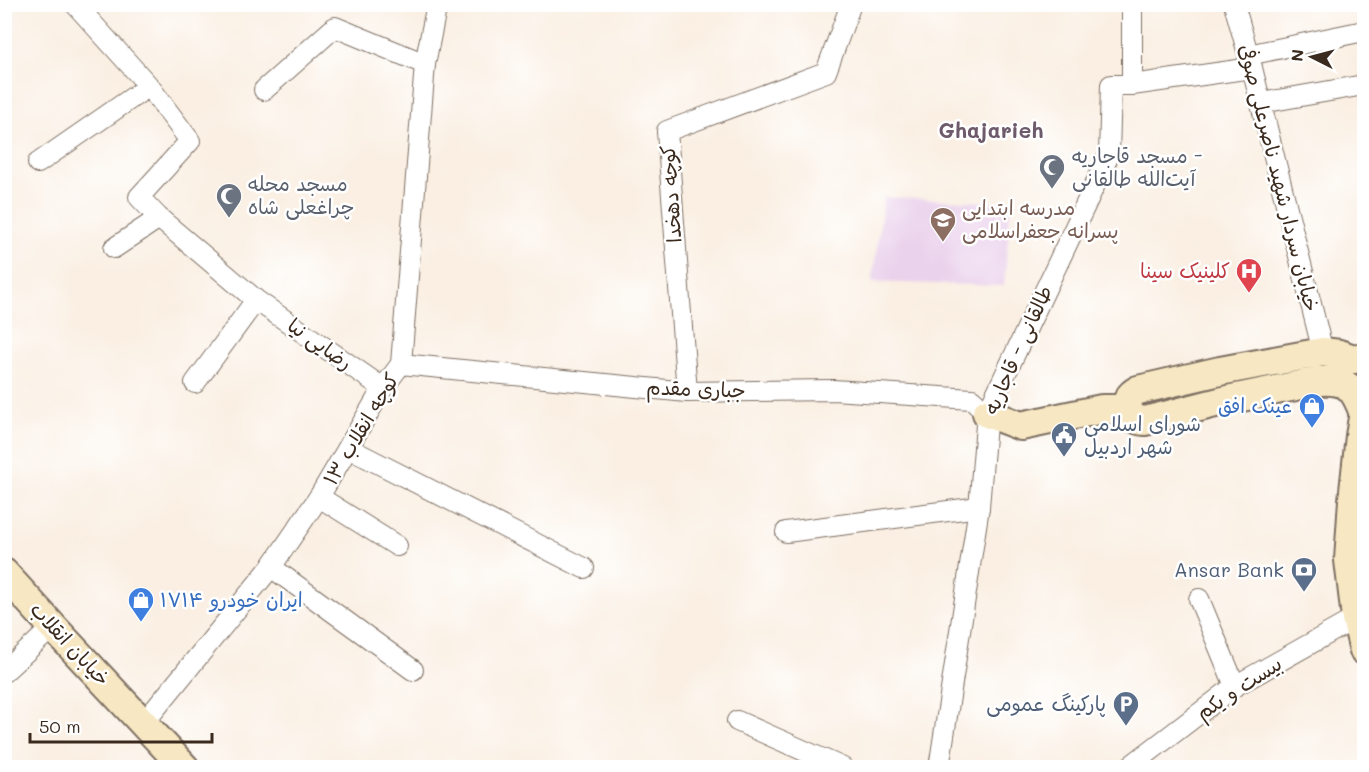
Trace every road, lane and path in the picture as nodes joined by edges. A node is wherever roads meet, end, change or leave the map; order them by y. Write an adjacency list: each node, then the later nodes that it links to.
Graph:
1 (75, 4): 11 (street, رضایی نیا)
2 (437, 4): 8 (street, کوچه انقلاب ۱۳)
3 (851, 4): 23 (street, کوچه دهخدا)
4 (1132, 4): 9 (street)
5 (1234, 4): 7 (street, خیابان سردار شهید ناصرعلی صوفی)
6 (1365, 31): 7 (street, طالقانی - قاجاریه)
7 (1250, 62): 9 (street, طالقانی - قاجاریه); 13 (street, خیابان سردار شهید ناصرعلی صوفی)
8 (425, 64): 12 (street); 20 (street, کوچه انقلاب ۱۳)
9 (1132, 85): 25 (street, طالقانی - قاجاریه)
10 (1365, 85): 13 (street)
11 (149, 86): 14 (street); 15 (street, رضایی نیا)
12 (264, 90)
13 (1261, 103): 18 (street, خیابان سردار شهید ناصرعلی صوفی)
14 (38, 163)
15 (159, 218): 16 (street); 17 (street, رضایی نیا)
16 (114, 248)
17 (256, 300): 21 (street); 22 (street, رضایی نیا)
18 (1323, 352): 19 (street); 24 (street)
19 (1365, 357)
20 (401, 364): 22 (street, کوچه انقلاب ۱۳); 23 (street, جباری مقدم)
21 (195, 383)
22 (383, 388): 27 (street, کوچه انقلاب ۱۳)
23 (687, 392): 25 (street, جباری مقدم)
24 (1128, 409): 25 (street); 26 (street)
25 (987, 413): 29 (street, طالقانی - قاجاریه)
26 (1364, 413): 36 (street)
27 (348, 448): 28 (street, کوچه انقلاب ۱۳); 33 (street)
28 (319, 497): 31 (street); 32 (street, کوچه انقلاب ۱۳)
29 (979, 507): 30 (street); 46 (street, طالقانی - قاجاریه)
30 (786, 532)
31 (397, 546)
32 (271, 567): 39 (street); 43 (street, کوچه انقلاب ۱۳)
33 (584, 568)
34 (4, 573): 37 (street, خیابان انقلاب)
35 (1199, 599): 41 (street)
36 (1356, 618): 38 (street); 41 (street, بیست و یکم)
37 (53, 627): 40 (street); 43 (street, خیابان انقلاب)
38 (1365, 650)
39 (412, 670)
40 (4, 672)
41 (1235, 686): 47 (street, بیست و یکم)
42 (737, 721): 45 (street)
43 (143, 724): 44 (street, خیابان انقلاب)
44 (185, 768)
45 (843, 768)
46 (939, 768)
47 (1128, 768)

